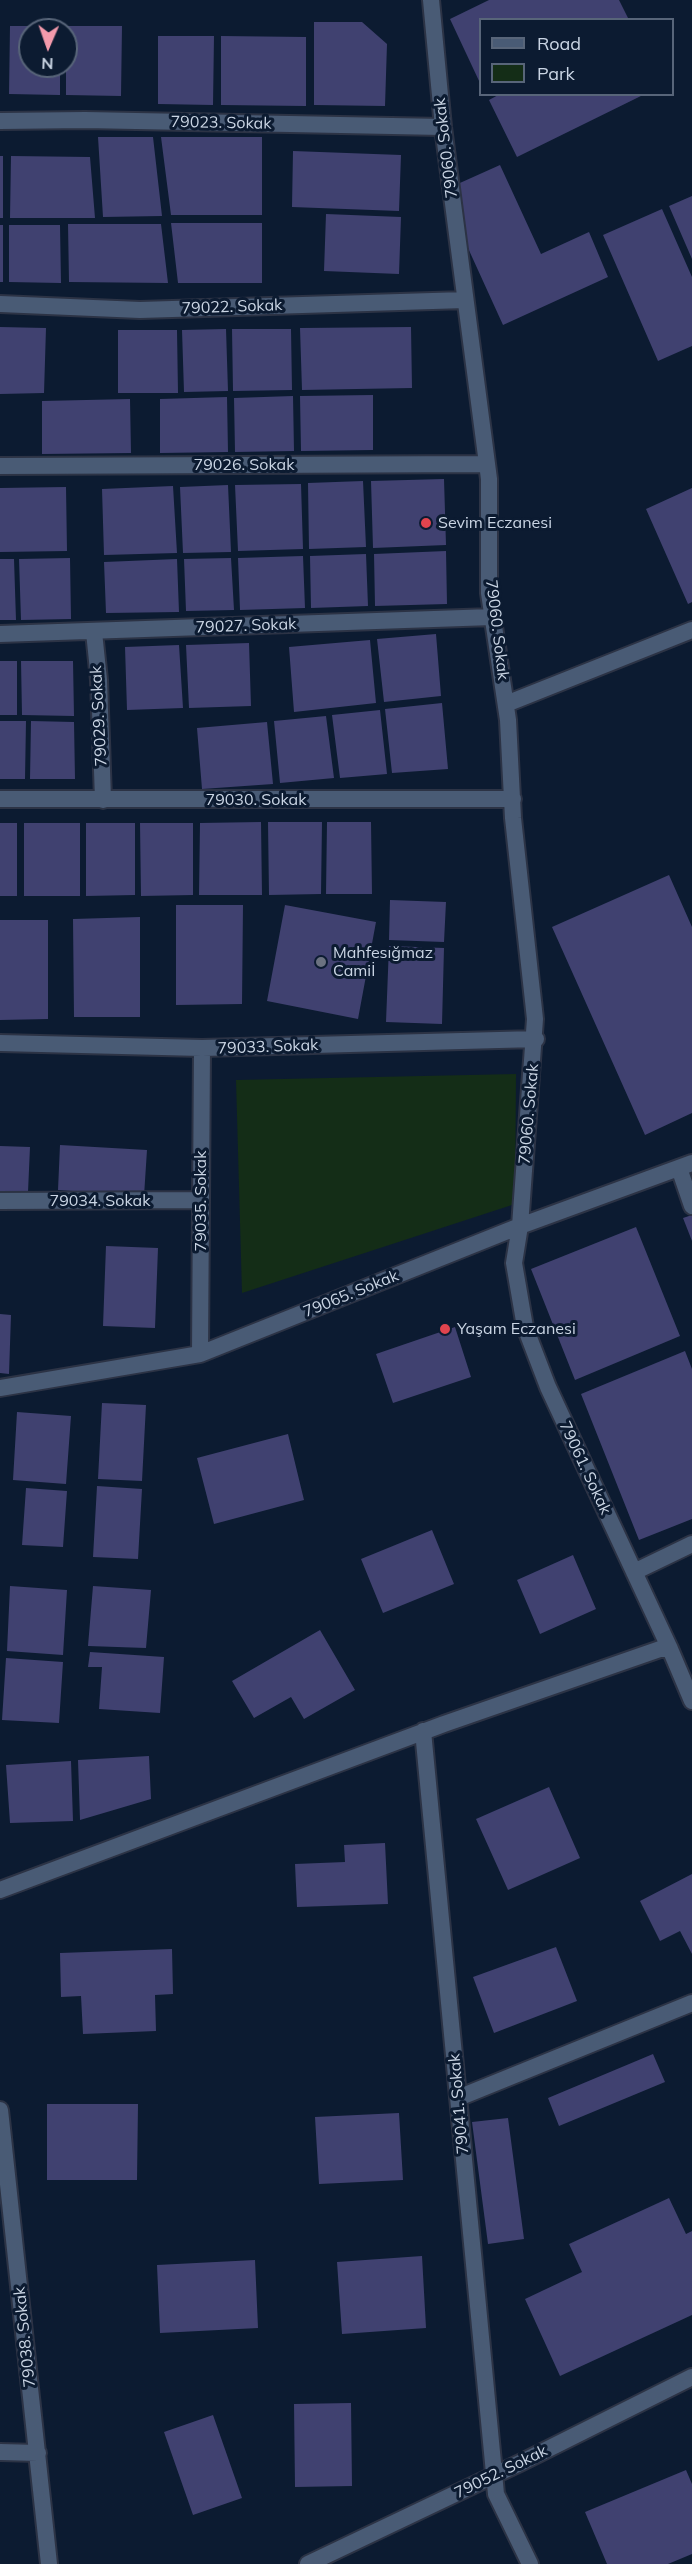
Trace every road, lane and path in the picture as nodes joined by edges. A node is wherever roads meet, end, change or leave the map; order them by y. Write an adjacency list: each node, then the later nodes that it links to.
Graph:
1 (431, 0): 3 (street, 79060. Sokak)
2 (0, 121): 3 (street, 79023. Sokak)
3 (443, 127): 4 (street, 79060. Sokak)
4 (465, 300): 5 (street, 79022. Sokak); 6 (street, 79060. Sokak)
5 (0, 304)
6 (487, 464): 7 (street, 79026. Sokak); 8 (street, 79060. Sokak)
7 (0, 466)
8 (492, 617): 10 (street, 79027. Sokak); 12 (street, 79060. Sokak)
9 (692, 630): 12 (street)
10 (94, 632): 11 (street, 79027. Sokak); 15 (street, 79029. Sokak)
11 (0, 634)
12 (506, 704): 14 (street, 79060. Sokak)
13 (0, 799): 15 (street, 79030. Sokak)
14 (513, 799): 15 (street, 79030. Sokak); 16 (street, 79060. Sokak)
15 (103, 801)
16 (536, 1040): 18 (street, 79033. Sokak); 23 (street, 79060. Sokak)
17 (0, 1043): 18 (street, 79033. Sokak)
18 (202, 1048): 20 (street, 79035. Sokak)
19 (686, 1166): 22 (street); 23 (street, 79065. Sokak)
20 (200, 1200): 21 (street, 79034. Sokak); 24 (street, 79035. Sokak)
21 (0, 1201)
22 (692, 1206)
23 (520, 1226): 24 (street, 79065. Sokak); 27 (street, 79061. Sokak)
24 (200, 1354): 25 (street, 79065. Sokak)
25 (0, 1388)
26 (692, 1544): 27 (street)
27 (634, 1572): 28 (street, 79061. Sokak)
28 (670, 1649): 29 (street, 79061. Sokak); 30 (street)
29 (692, 1701)
30 (423, 1731): 31 (street); 33 (street, 79041. Sokak)
31 (0, 1890)
32 (692, 2003): 33 (street)
33 (458, 2098): 39 (street, 79041. Sokak)
34 (0, 2110): 35 (street, 79038. Sokak)
35 (3, 2172): 38 (street, 79038. Sokak)
36 (692, 2378): 39 (street, 79052. Sokak)
37 (0, 2452): 38 (street)
38 (38, 2453): 40 (street, 79038. Sokak)
39 (494, 2476): 41 (street, 79052. Sokak); 42 (street, 79041. Sokak)
40 (49, 2564)
41 (308, 2564)
42 (530, 2564)

